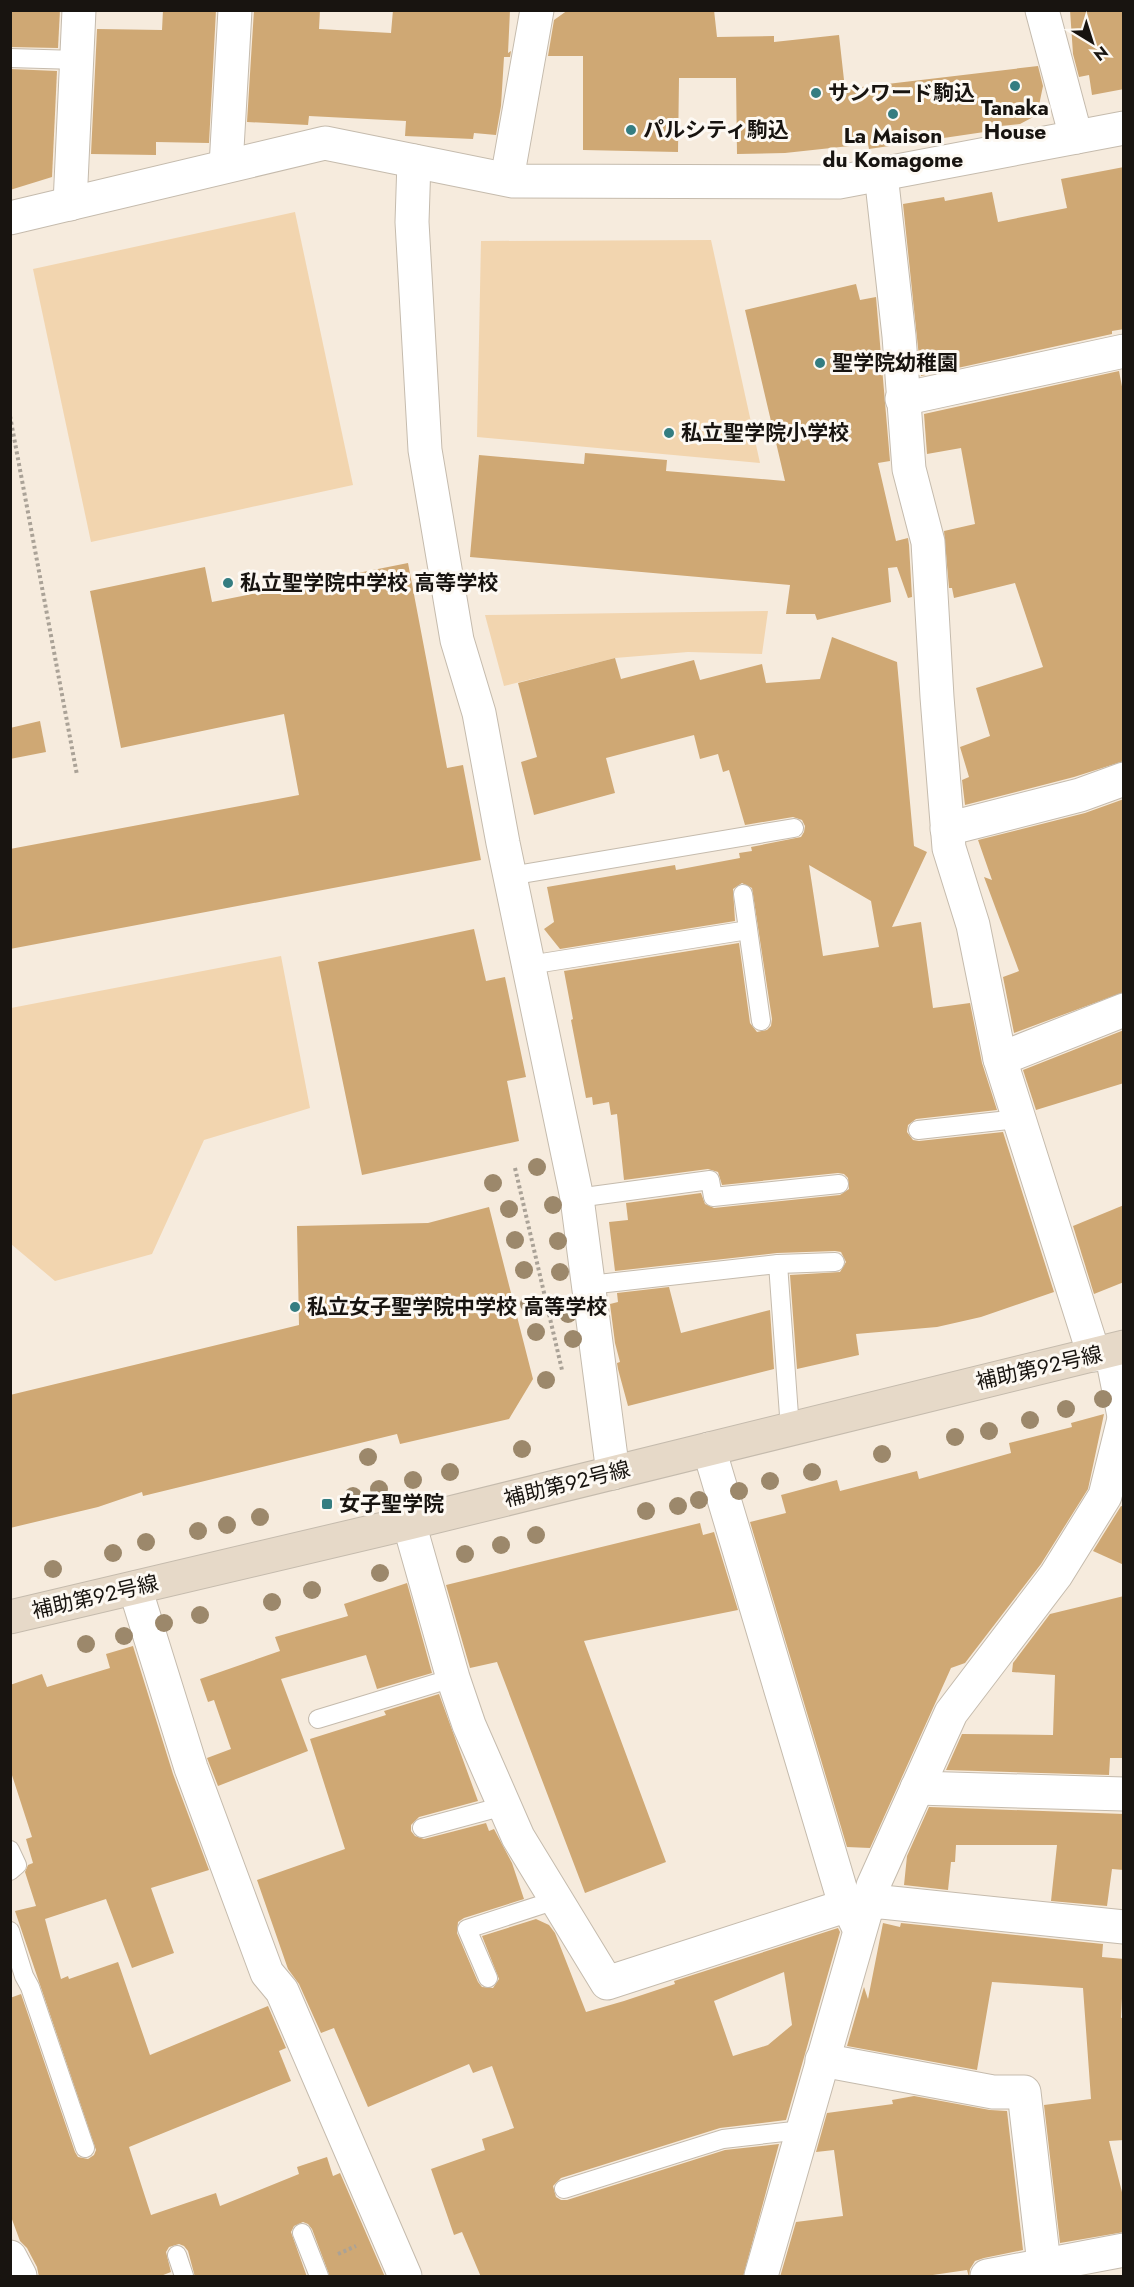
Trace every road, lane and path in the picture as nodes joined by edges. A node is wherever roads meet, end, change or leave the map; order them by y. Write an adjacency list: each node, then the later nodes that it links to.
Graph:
1 (79, 10): 6 (street)
2 (236, 10): 10 (street)
3 (537, 10): 12 (street)
4 (1042, 10): 8 (street)
5 (10, 58): 6 (lane)
6 (77, 60): 13 (street)
7 (1124, 128): 8 (street)
8 (1076, 137): 11 (street)
9 (414, 160): 10 (street); 12 (street); 22 (street)
10 (226, 166): 13 (street)
11 (881, 174): 12 (street); 16 (street)
12 (507, 179)
13 (70, 204): 14 (street)
14 (10, 218)
15 (1124, 351): 16 (street)
16 (902, 399): 21 (street)
17 (10, 416): 18 (path)
18 (77, 775)
19 (1124, 779): 21 (street)
20 (794, 828): 22 (lane)
21 (947, 829): 28 (street)
22 (510, 876): 25 (street)
23 (743, 894): 24 (lane)
24 (748, 930): 25 (lane); 27 (lane)
25 (529, 965): 33 (street)
26 (1124, 1010): 28 (street)
27 (762, 1021)
28 (1000, 1059): 29 (street)
29 (1018, 1119): 30 (lane); 37 (street)
30 (918, 1130)
31 (515, 1168): 38 (path)
32 (839, 1184): 33 (lane)
33 (577, 1198): 36 (street)
34 (835, 1262): 35 (lane)
35 (778, 1264): 36 (lane); 40 (lane)
36 (590, 1285): 42 (street)
37 (1110, 1351): 39 (street); 40 (street, 補助第92号線)
38 (562, 1370)
39 (1124, 1418): 48 (street)
40 (790, 1429): 41 (street, 補助第92号線)
41 (709, 1449): 42 (street, 補助第92号線); 55 (street)
42 (613, 1473): 43 (street, 補助第92号線)
43 (410, 1523): 44 (street, 補助第92号線); 46 (street)
44 (135, 1588): 45 (street, 補助第92号線); 63 (street)
45 (10, 1617)
46 (453, 1678): 47 (lane); 50 (street)
47 (318, 1719)
48 (917, 1788): 49 (street); 55 (street)
49 (1124, 1794)
50 (504, 1806): 51 (lane); 54 (street)
51 (422, 1828)
52 (10, 1850): 53 (lane)
53 (10, 1871)
54 (556, 1900): 55 (street); 58 (lane)
55 (859, 1913): 56 (street); 59 (street)
56 (1124, 1927)
57 (10, 1931): 61 (lane)
58 (488, 1978)
59 (822, 2060): 60 (street); 69 (street)
60 (802, 2130): 62 (lane); 73 (street)
61 (85, 2148)
62 (564, 2189)
63 (387, 2232): 68 (path); 72 (street)
64 (302, 2233): 68 (lane)
65 (1124, 2250): 69 (street)
66 (177, 2255): 71 (lane)
67 (10, 2257): 70 (street)
68 (317, 2270)
69 (1044, 2270): 74 (street)
70 (20, 2277)
71 (184, 2277)
72 (405, 2277)
73 (761, 2277)
74 (987, 2277)

